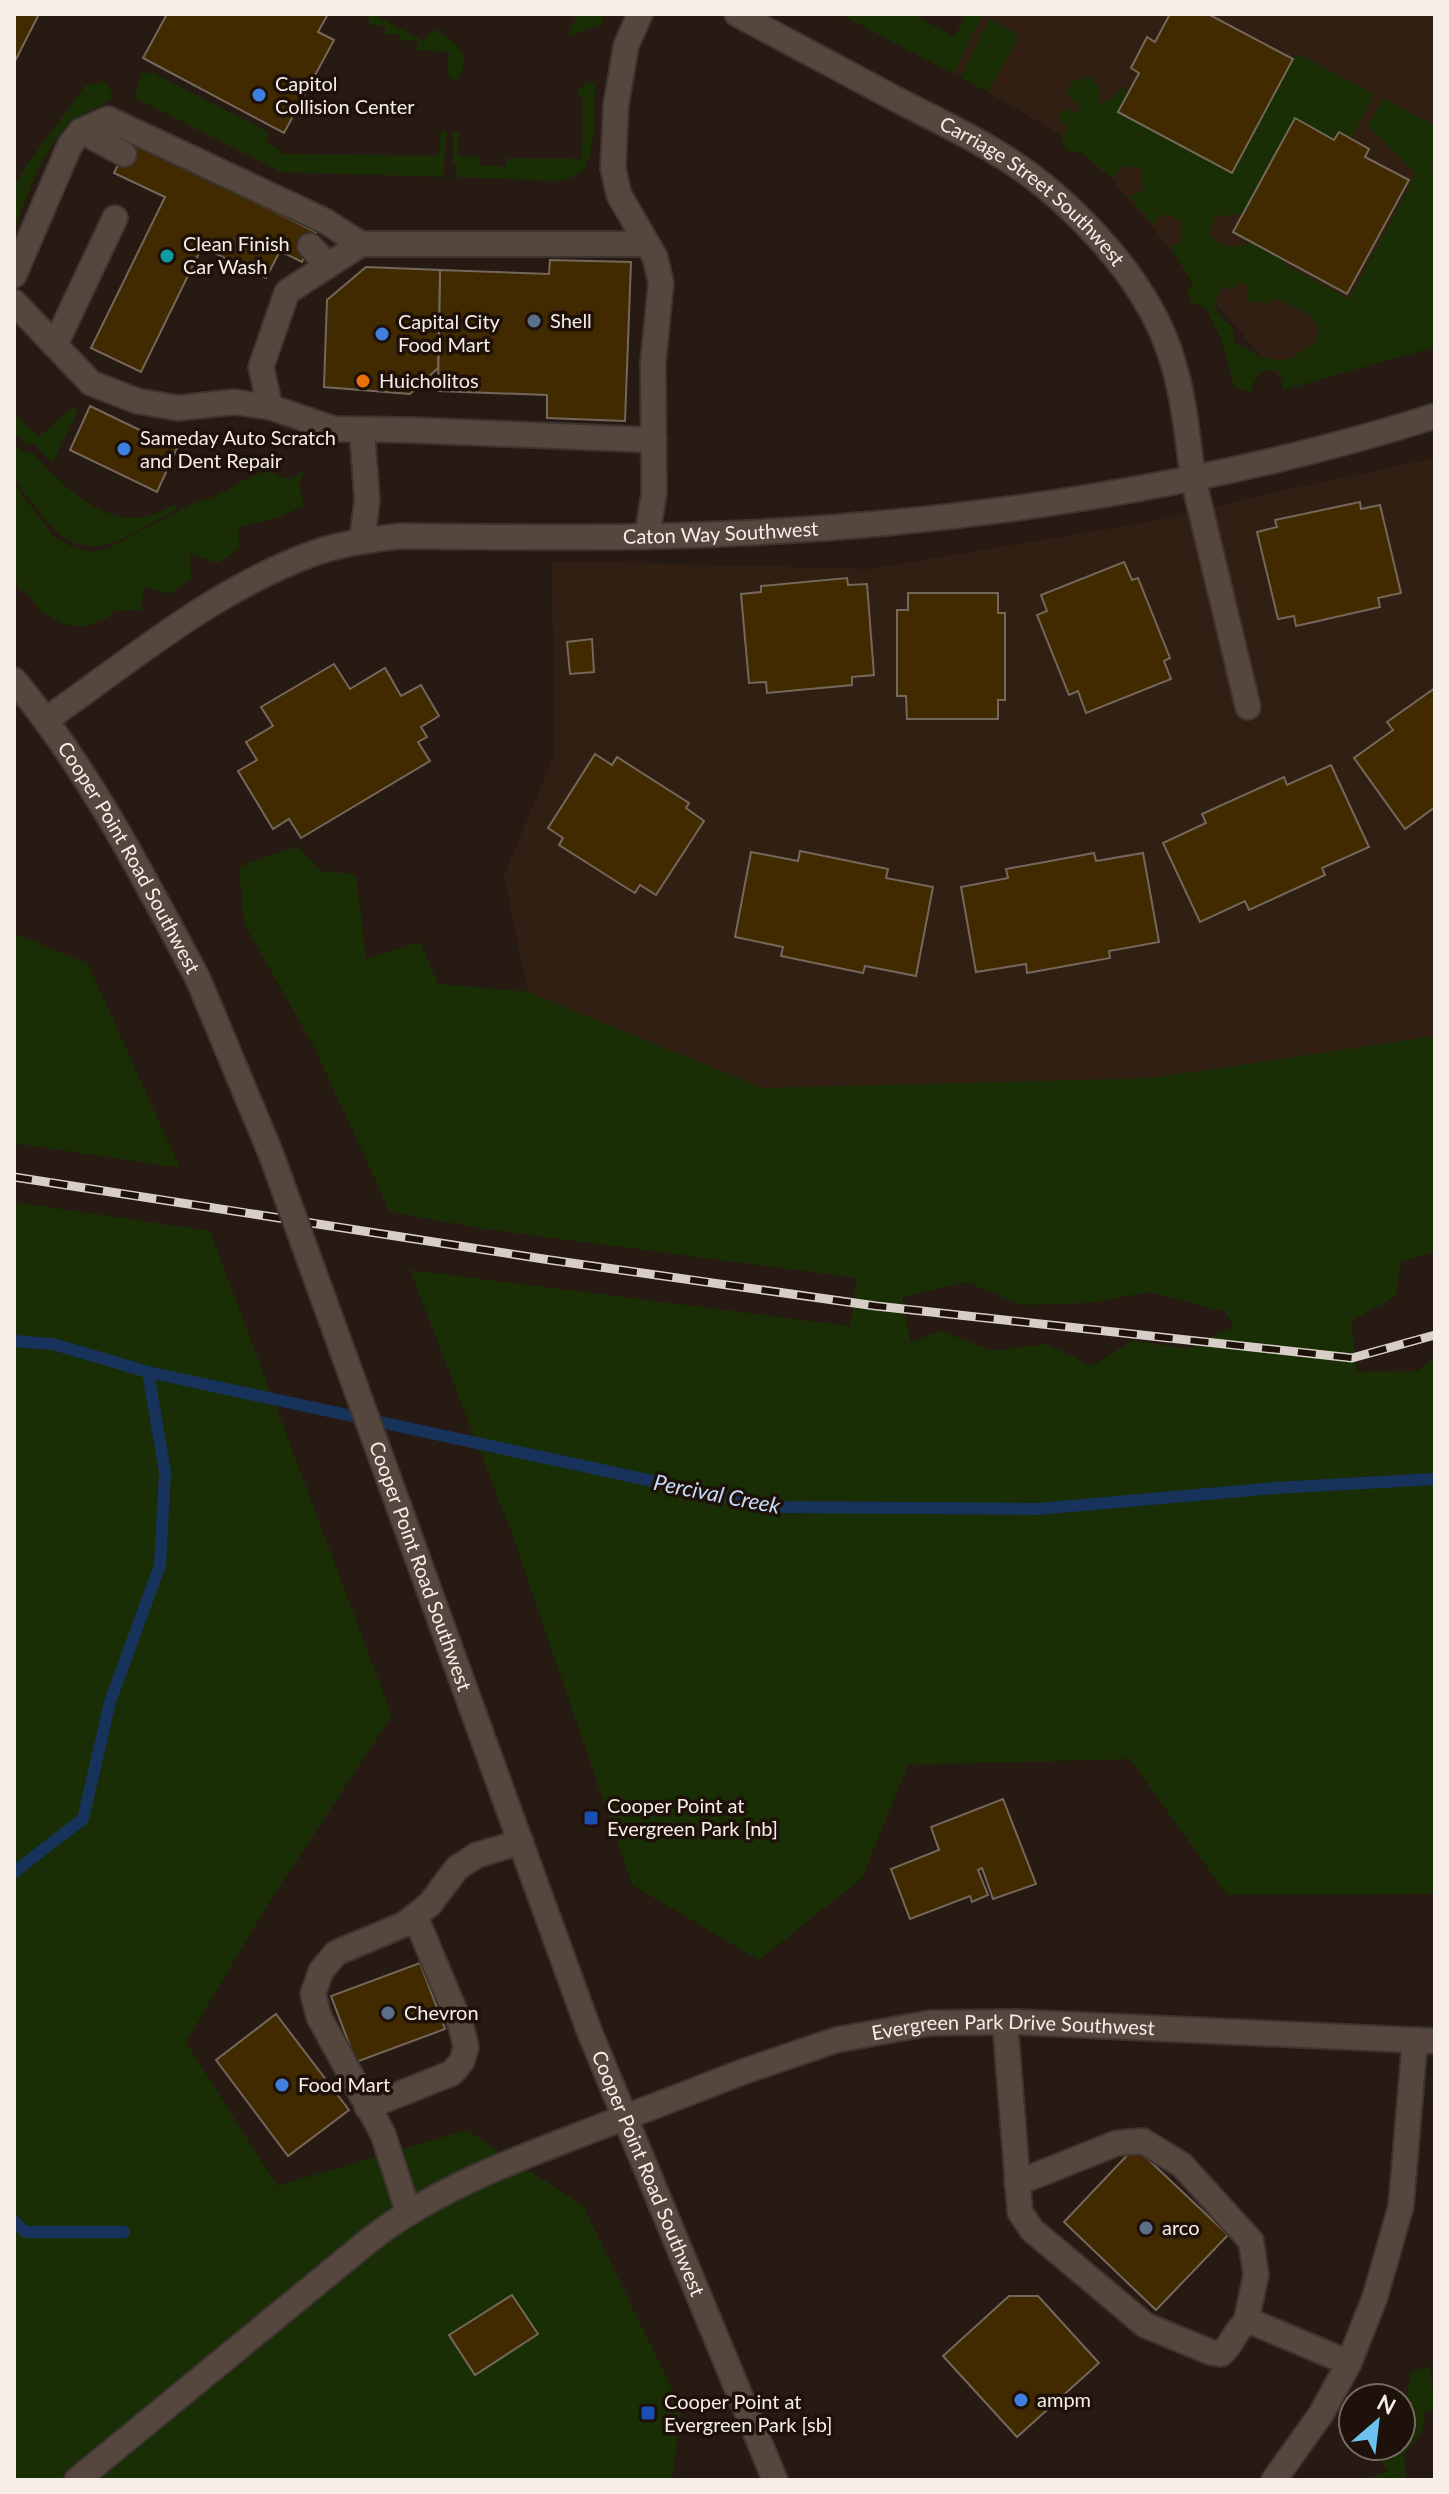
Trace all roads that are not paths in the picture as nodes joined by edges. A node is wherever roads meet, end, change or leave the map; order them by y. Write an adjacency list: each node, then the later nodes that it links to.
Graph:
1 (640, 14): 7 (street)
2 (737, 14): 17 (street, Carriage Street Southwest)
3 (81, 131): 4 (street); 6 (street); 10 (street)
4 (124, 154)
5 (115, 218): 12 (street)
6 (361, 244): 7 (street); 9 (street)
7 (647, 244): 16 (street)
8 (310, 246): 9 (street)
9 (328, 265): 13 (street)
10 (14, 275)
11 (14, 302): 12 (street)
12 (55, 345): 13 (street)
13 (270, 407): 15 (street)
14 (1435, 416): 17 (street, Caton Way Southwest)
15 (362, 430): 16 (street); 19 (street)
16 (654, 440): 18 (street)
17 (1193, 478): 18 (street, Caton Way Southwest); 21 (street, Carriage Street Southwest)
18 (647, 537): 19 (street, Caton Way Southwest)
19 (362, 541): 22 (street, Caton Way Southwest)
20 (14, 680): 22 (street, Cooper Point Road Southwest)
21 (1248, 707)
22 (47, 719): 23 (street, Cooper Point Road Southwest, bridge)
23 (518, 1836): 24 (street); 28 (street, Cooper Point Road Southwest)
24 (415, 1916): 27 (street); 27 (street)
25 (1005, 2022): 26 (street, Evergreen Park Drive Southwest); 28 (street, Evergreen Park Drive Southwest); 29 (street)
26 (1425, 2040): 32 (street, Evergreen Park Drive Southwest)
27 (367, 2107): 30 (street)
28 (626, 2117): 30 (street, Evergreen Park Drive Southwest); 34 (street, Cooper Point Road Southwest)
29 (1017, 2183): 31 (street); 31 (street)
30 (408, 2211): 33 (street, Evergreen Park Drive Southwest)
31 (1246, 2322): 32 (street)
32 (1349, 2363): 35 (street, Evergreen Park Drive Southwest)
33 (77, 2480)
34 (775, 2480)
35 (1274, 2480)

